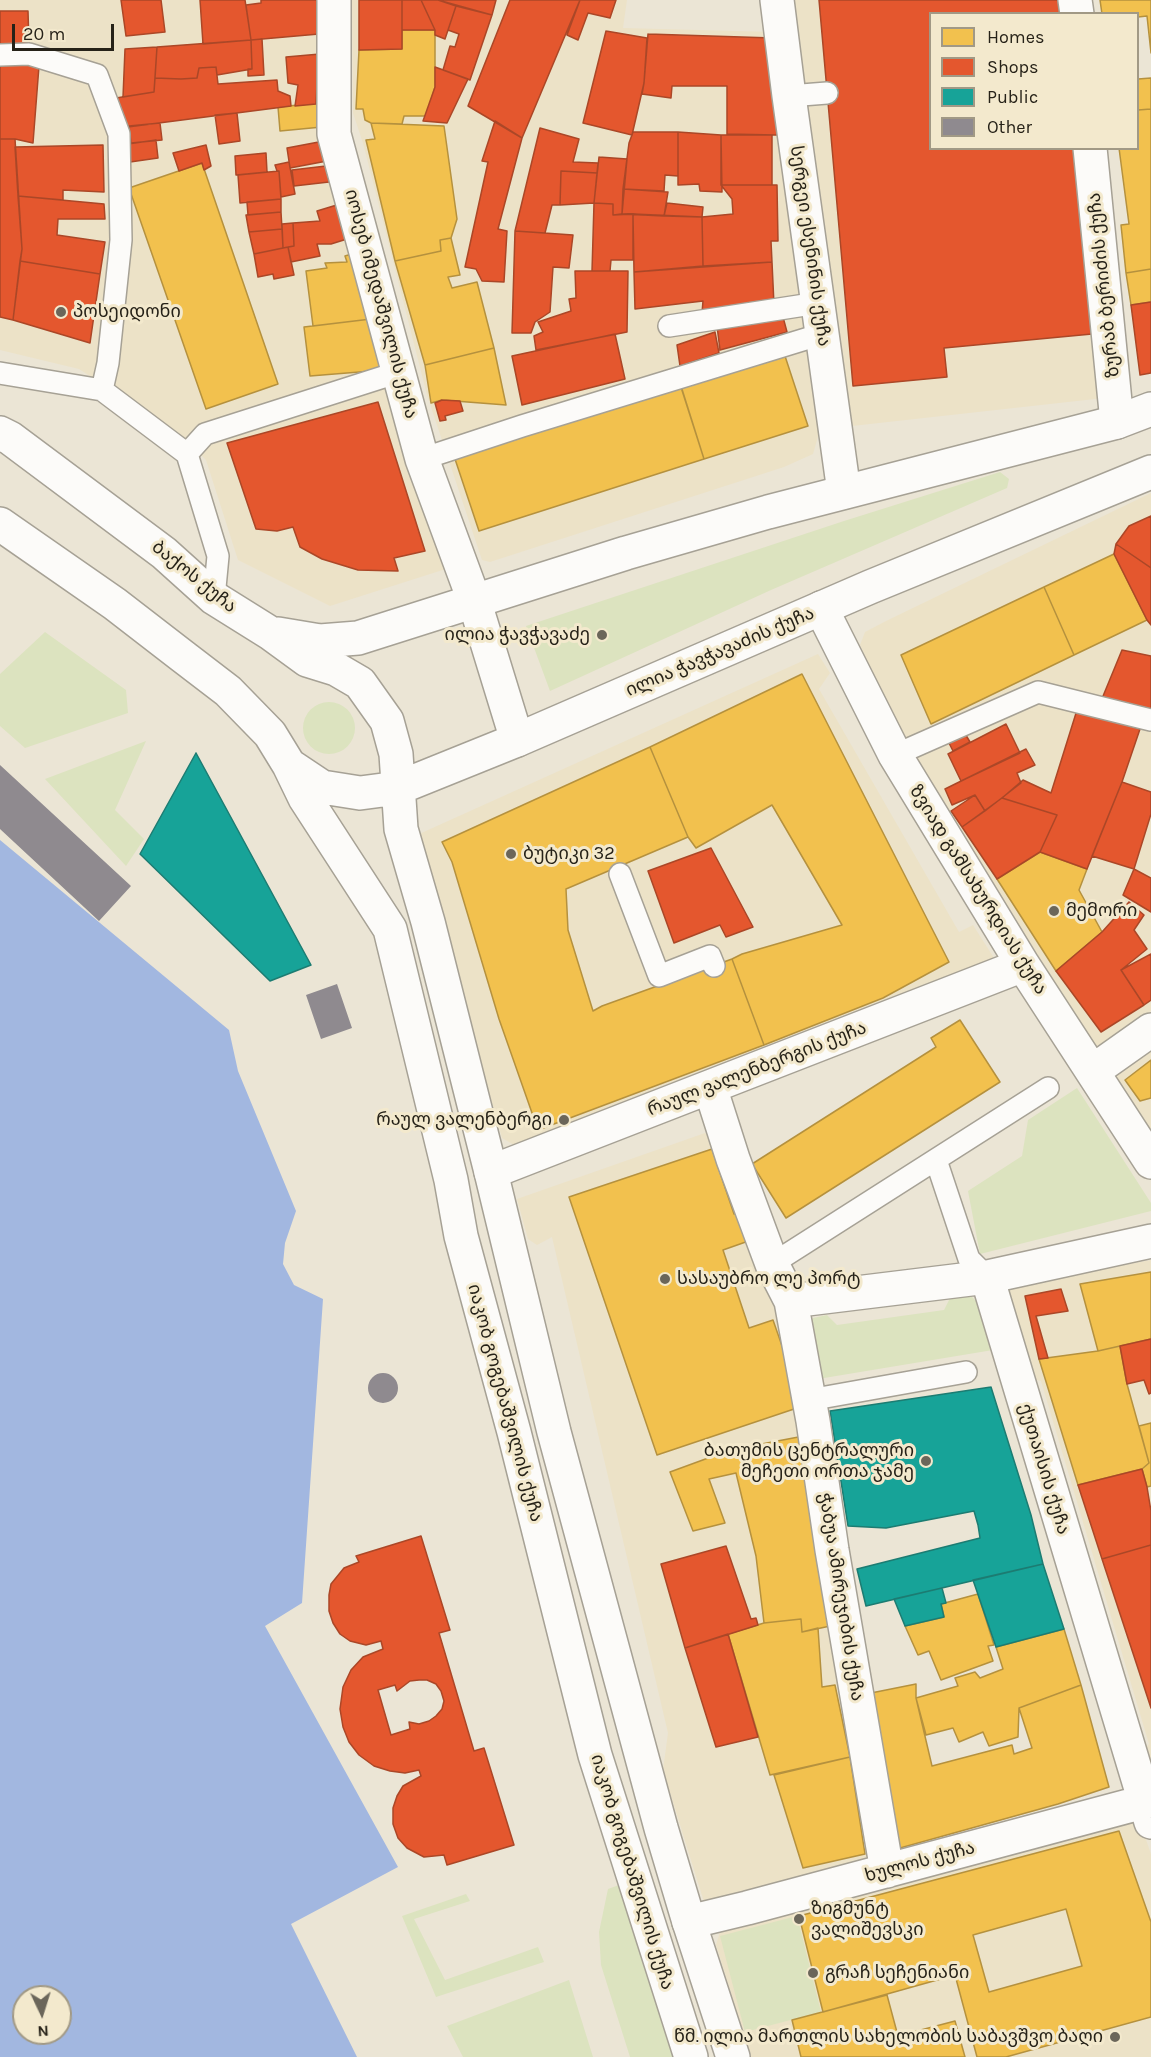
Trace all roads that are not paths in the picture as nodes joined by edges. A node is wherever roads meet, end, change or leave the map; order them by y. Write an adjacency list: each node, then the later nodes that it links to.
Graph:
1 (334, 0): 9 (main road, იოსებ იმედაშვილის ქუჩა)
2 (777, 0): 5 (main road, სერგეი ესენინის ქუჩა)
3 (0, 55): 11 (lane)
4 (827, 93): 5 (lane)
5 (789, 96): 7 (main road, სერგეი ესენინის ქუჩა)
6 (1090, 150): 13 (main road, ზურაბ ბერიძის ქუჩა)
7 (820, 318): 8 (lane); 16 (lane); 18 (main road, სერგეი ესენინის ქუჩა)
8 (669, 326)
9 (399, 372): 15 (lane); 16 (main road, იოსებ იმედაშვილის ქუჩა)
10 (0, 373): 11 (lane)
11 (102, 390): 15 (lane)
12 (1151, 409): 13 (main road)
13 (1117, 422): 18 (main road)
14 (0, 433): 20 (main road, ბაქოს ქუჩა)
15 (187, 454): 20 (lane)
16 (422, 459): 21 (main road, იოსებ იმედაშვილის ქუჩა)
17 (1151, 472): 22 (main road, ილია ჭავჭავაძის ქუჩა)
18 (844, 492): 21 (main road)
19 (0, 524): 27 (main road)
20 (214, 598): 23 (main road, ბაქოს ქუჩა)
21 (474, 600): 23 (main road); 25 (main road, იოსებ იმედაშვილის ქუჩა)
22 (821, 608): 25 (main road, ილია ჭავჭავაძის ქუჩა); 26 (main road, ზვიად გამსახურდიას ქუჩა)
23 (270, 633): 28 (main road, ბაქოს ქუჩა)
24 (1151, 720): 26 (lane)
25 (517, 740): 28 (main road, ილია ჭავჭავაძის ქუჩა)
26 (895, 755): 30 (main road, ზვიად გამსახურდიას ქუჩა)
27 (289, 765): 28 (main road, ილია ჭავჭავაძის ქუჩა); 48 (main road, იაკობ გოგებაშვილის ქუჩა)
28 (398, 788): 38 (main road)
29 (620, 874): 31 (lane)
30 (1023, 965): 33 (main road, ზვიად გამსახურდიას ქუჩა); 34 (main road, რაულ ვალენბერგის ქუჩა)
31 (714, 966)
32 (1151, 1030): 33 (main road)
33 (1092, 1071): 37 (main road, ზვიად გამსახურდიას ქუჩა)
34 (710, 1087): 38 (main road, რაულ ვალენბერგის ქუჩა); 40 (main road, ჭაბუა ამირეჯიბის ქუჩა)
35 (1048, 1088): 36 (lane)
36 (936, 1160): 40 (lane); 41 (lane)
37 (1151, 1162)
38 (491, 1172): 47 (main road)
39 (1151, 1241): 41 (main road)
40 (772, 1264): 42 (main road, ჭაბუა ამირეჯიბის ქუჩა)
41 (987, 1277): 42 (main road); 45 (main road, ქუთაისის ქუჩა)
42 (791, 1301): 44 (main road, ჭაბუა ამირეჯიბის ქუჩა)
43 (966, 1372): 44 (lane)
44 (809, 1400): 46 (main road, ჭაბუა ამირეჯიბის ქუჩა)
45 (1149, 1808): 46 (main road, ხულოს ქუჩა)
46 (887, 1871): 47 (main road, ხულოს ქუჩა)
47 (689, 1922): 49 (main road)
48 (691, 2057)
49 (733, 2057)

